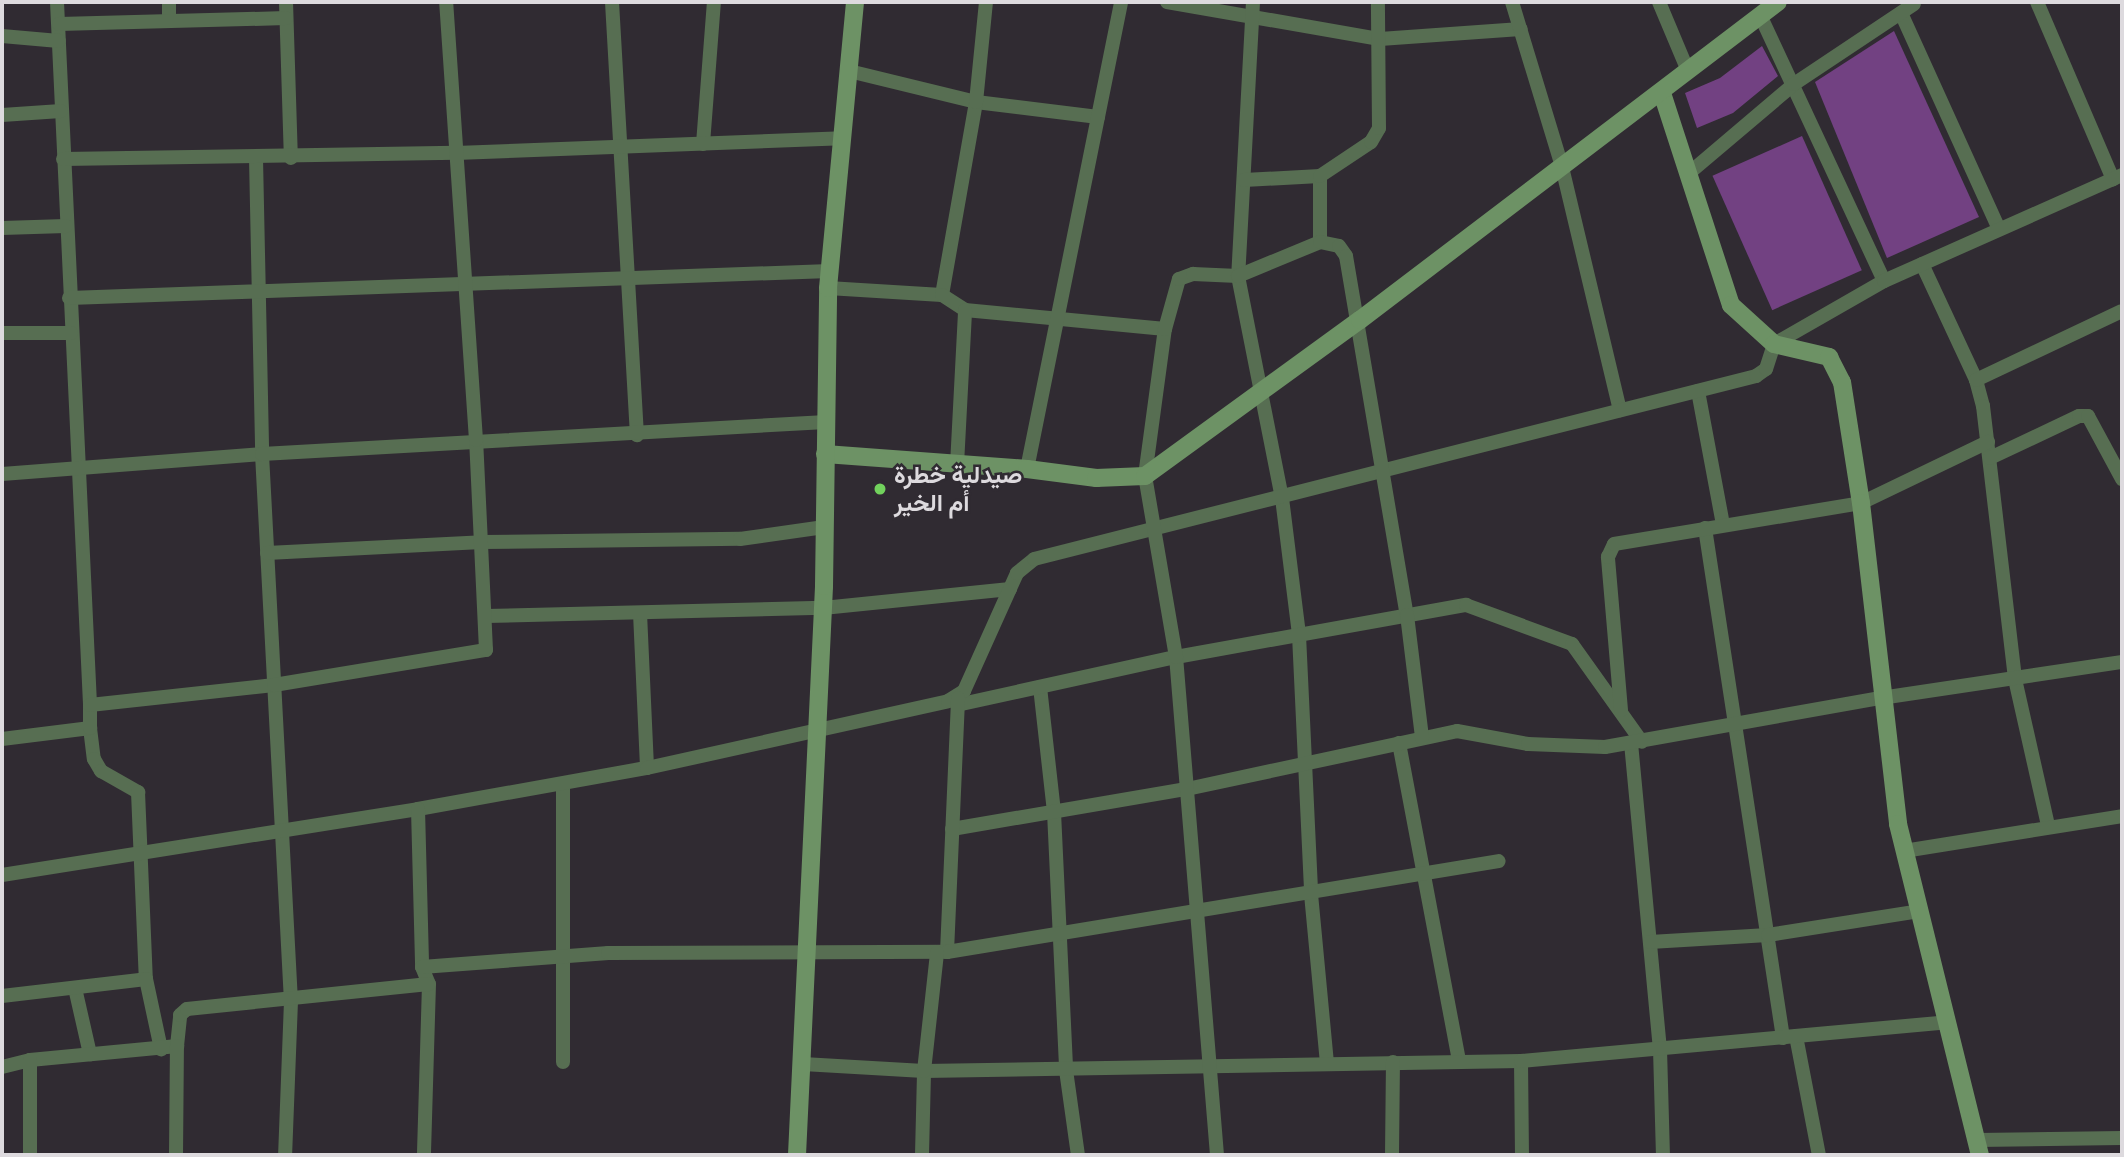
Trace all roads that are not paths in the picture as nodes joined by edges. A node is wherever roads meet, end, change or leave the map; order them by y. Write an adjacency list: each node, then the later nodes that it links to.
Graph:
1 (57, 2): 21 (street)
2 (169, 2): 20 (street)
3 (286, 2): 19 (street)
4 (446, 2): 37 (street)
5 (612, 2): 36 (street)
6 (714, 2): 35 (street)
7 (855, 2): 26 (street)
8 (986, 2): 30 (street)
9 (1121, 2): 33 (street)
10 (1167, 2): 17 (street)
11 (1378, 2): 24 (street)
12 (1512, 2): 22 (street)
13 (1659, 2): 27 (street)
14 (1778, 2): 18 (street)
15 (2037, 2): 44 (street)
16 (1912, 5): 28 (street); 48 (street)
17 (1253, 8): 24 (street); 45 (street)
18 (1760, 15): 27 (street); 28 (street)
19 (286, 18): 20 (street); 39 (street)
20 (169, 21): 21 (street)
21 (59, 24): 25 (street)
22 (1521, 29): 24 (street); 41 (street)
23 (2, 36): 25 (street)
24 (1380, 39): 43 (street)
25 (59, 41): 31 (street)
26 (849, 71): 30 (street); 34 (street)
27 (1688, 71): 29 (street)
28 (1794, 84): 42 (street); 54 (street)
29 (1662, 93): 41 (street); 42 (street)
30 (976, 102): 33 (street); 57 (street)
31 (61, 111): 32 (street); 40 (street)
32 (2, 115)
33 (1098, 117): 62 (street)
34 (842, 138): 35 (street); 53 (street)
35 (703, 144): 36 (street)
36 (619, 147): 37 (street); 52 (street)
37 (456, 153): 39 (street); 55 (street)
38 (256, 158): 39 (street); 40 (street); 56 (street)
39 (291, 158)
40 (63, 159): 46 (street)
41 (1562, 167): 61 (street); 70 (street)
42 (1688, 174): 66 (street)
43 (1320, 176): 45 (street); 49 (street)
44 (2118, 177): 48 (street)
45 (1244, 180): 51 (street)
46 (66, 226): 47 (street); 58 (street)
47 (2, 228)
48 (1999, 229): 50 (street)
49 (1320, 242): 51 (street); 61 (street)
50 (1922, 264): 54 (street); 67 (street)
51 (1238, 276): 63 (street); 69 (street)
52 (627, 279): 53 (street); 55 (street); 72 (street)
53 (829, 279): 57 (street); 71 (street)
54 (1884, 281): 66 (street)
55 (466, 284): 56 (street); 73 (street)
56 (258, 290): 58 (street); 75 (street)
57 (942, 295): 59 (street)
58 (69, 299): 65 (street)
59 (965, 310): 62 (street); 79 (street)
60 (2122, 311): 67 (street)
61 (1360, 320): 69 (street); 82 (street)
62 (1057, 321): 63 (street); 81 (street)
63 (1165, 329): 84 (street)
64 (2, 333): 65 (street)
65 (71, 333): 80 (street)
66 (1774, 344): 68 (street); 87 (street)
67 (1976, 380): 74 (street)
68 (1698, 391): 70 (street); 88 (street)
69 (1259, 394): 84 (street); 86 (street)
70 (1620, 410): 82 (street)
71 (826, 422): 72 (street); 76 (street)
72 (637, 435): 73 (street)
73 (476, 440): 75 (street); 92 (street)
74 (1988, 442): 77 (street); 87 (street)
75 (262, 454): 80 (street); 93 (street)
76 (825, 454): 79 (street); 89 (street)
77 (1990, 458): 78 (street); 102 (street)
78 (2119, 462): 85 (street)
79 (957, 465): 81 (street)
80 (77, 467): 83 (street); 107 (street)
81 (1027, 469): 84 (street)
82 (1380, 472): 86 (street); 97 (street)
83 (2, 474)
84 (1144, 476): 91 (street)
85 (2122, 479)
86 (1282, 498): 91 (street); 99 (street)
87 (1861, 503): 88 (street); 105 (street)
88 (1723, 525): 90 (street)
89 (824, 527): 92 (street); 95 (street)
90 (1705, 528): 108 (street); 109 (street)
91 (1155, 531): 94 (street); 100 (street)
92 (482, 542): 93 (street); 98 (street)
93 (267, 553): 103 (street)
94 (1010, 589): 95 (street); 106 (street)
95 (823, 608): 96 (street); 111 (street)
96 (640, 613): 98 (street); 117 (street)
97 (1407, 615): 99 (street); 108 (street); 112 (street)
98 (485, 616): 103 (street)
99 (1299, 635): 100 (street); 116 (street)
100 (1175, 657): 104 (street); 119 (street)
101 (2122, 662): 102 (street)
102 (2015, 679): 105 (street); 123 (street)
103 (274, 684): 107 (street); 124 (street)
104 (1040, 687): 106 (street); 121 (street)
105 (1881, 698): 109 (street); 126 (street)
106 (958, 701): 111 (street); 125 (street)
107 (90, 705): 110 (street)
108 (1621, 711): 114 (street)
109 (1738, 724): 114 (street); 134 (street)
110 (90, 728): 113 (street); 127 (street)
111 (817, 728): 117 (street); 138 (street)
112 (1422, 738): 114 (street); 115 (street)
113 (2, 739)
114 (1636, 742): 136 (street)
115 (1399, 743): 116 (street); 129 (street)
116 (1308, 763): 119 (street); 131 (street)
117 (647, 768): 118 (street)
118 (563, 784): 120 (street); 139 (street)
119 (1186, 789): 121 (street); 133 (street)
120 (418, 809): 124 (street); 140 (street)
121 (1054, 812): 125 (street); 135 (street)
122 (2122, 816): 123 (street)
123 (2048, 825): 126 (street)
124 (279, 829): 127 (street); 145 (street)
125 (952, 829): 137 (street)
126 (1904, 851): 132 (street)
127 (141, 852): 130 (street); 141 (street)
128 (1499, 861): 129 (street)
129 (1427, 874): 131 (street); 153 (street)
130 (2, 875)
131 (1311, 894): 133 (street); 157 (street)
132 (1919, 911): 134 (street); 146 (street)
133 (1197, 914): 135 (street); 159 (street)
134 (1768, 935): 136 (street); 147 (street)
135 (1060, 937): 137 (street); 161 (street)
136 (1650, 942): 150 (street)
137 (942, 952): 138 (street); 162 (street)
138 (807, 953): 139 (street); 158 (street)
139 (563, 957): 140 (street); 155 (street)
140 (422, 967): 142 (street)
141 (146, 979): 143 (street); 149 (street)
142 (429, 984): 145 (street); 168 (street)
143 (75, 988): 144 (street); 151 (street)
144 (2, 996)
145 (291, 1001): 148 (street); 167 (street)
146 (1947, 1022): 147 (street); 164 (street)
147 (1790, 1037): 150 (street); 176 (street)
148 (177, 1046): 149 (street); 166 (street)
149 (161, 1049): 151 (street)
150 (1660, 1049): 154 (street); 175 (street)
151 (90, 1054): 152 (street)
152 (30, 1059): 160 (street); 165 (street)
153 (1459, 1061): 154 (street); 156 (street)
154 (1521, 1061): 174 (street)
155 (563, 1062)
156 (1393, 1062): 157 (street); 173 (street)
157 (1327, 1063): 159 (street)
158 (803, 1064): 162 (street); 169 (street)
159 (1209, 1065): 161 (street); 172 (street)
160 (2, 1067)
161 (1066, 1070): 162 (street); 171 (street)
162 (924, 1071): 170 (street)
163 (2122, 1138): 164 (street)
164 (1979, 1148)
165 (30, 1155)
166 (176, 1155)
167 (285, 1155)
168 (424, 1155)
169 (797, 1155)
170 (922, 1155)
171 (1078, 1155)
172 (1217, 1155)
173 (1392, 1155)
174 (1522, 1155)
175 (1663, 1155)
176 (1819, 1155)

